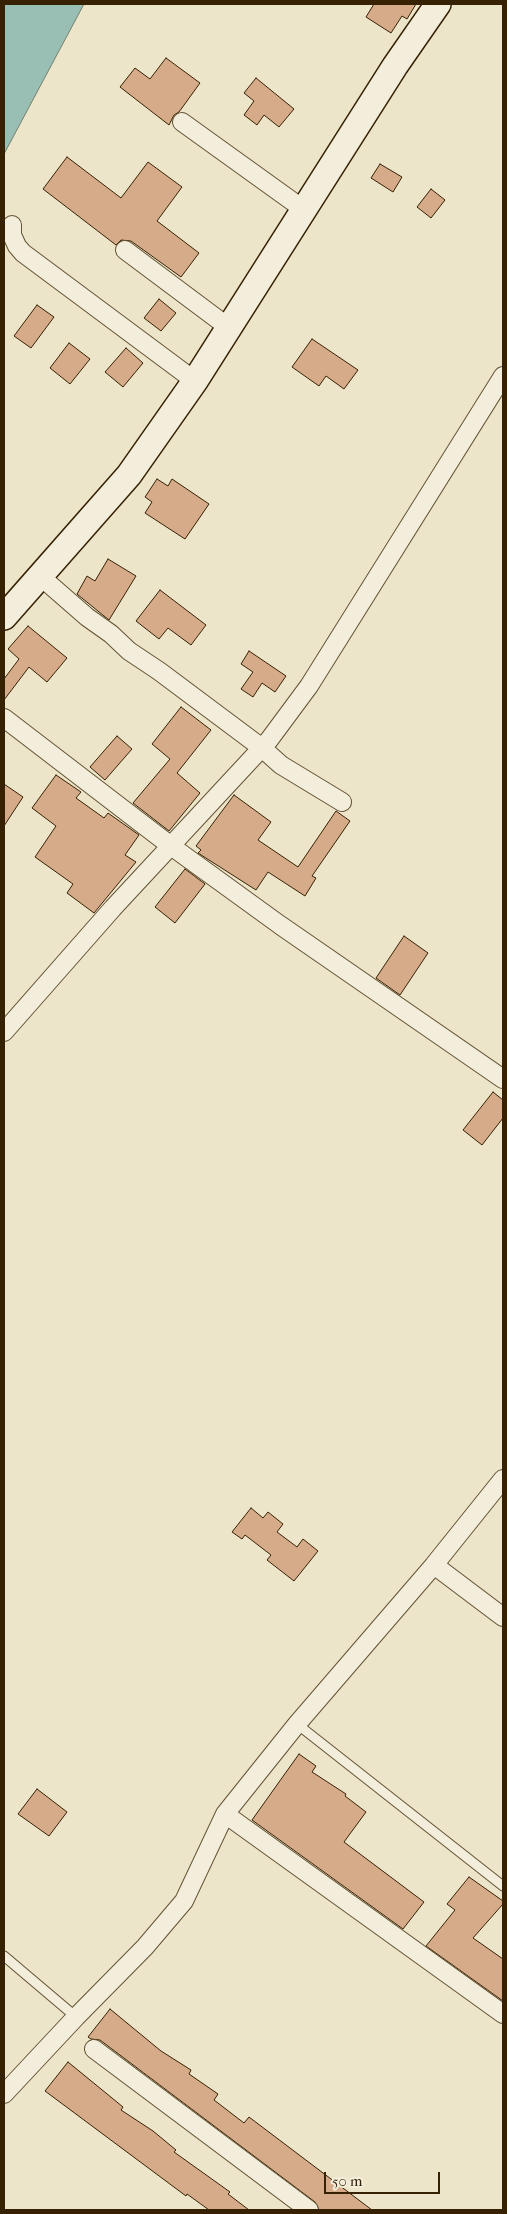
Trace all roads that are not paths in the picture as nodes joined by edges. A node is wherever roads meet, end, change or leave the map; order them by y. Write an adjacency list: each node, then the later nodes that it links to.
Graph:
1 (438, 4): 3 (street)
2 (182, 122): 3 (street)
3 (303, 208): 6 (street)
4 (12, 225): 8 (street)
5 (125, 250): 6 (street)
6 (228, 327): 8 (street)
7 (503, 376): 12 (street)
8 (194, 381): 9 (street)
9 (40, 576): 10 (street); 12 (street)
10 (4, 617)
11 (4, 718): 14 (street)
12 (262, 748): 13 (street); 14 (street)
13 (342, 802)
14 (171, 846): 15 (street); 16 (street)
15 (4, 1032)
16 (503, 1079)
17 (503, 1479): 18 (street)
18 (434, 1565): 19 (street); 20 (street)
19 (503, 1617)
20 (297, 1724): 21 (street); 22 (lane)
21 (225, 1814): 24 (street); 25 (street)
22 (503, 1886)
23 (4, 1956): 25 (lane)
24 (503, 2014)
25 (76, 2017): 27 (street)
26 (94, 2049): 28 (street)
27 (4, 2094)
28 (309, 2210)

